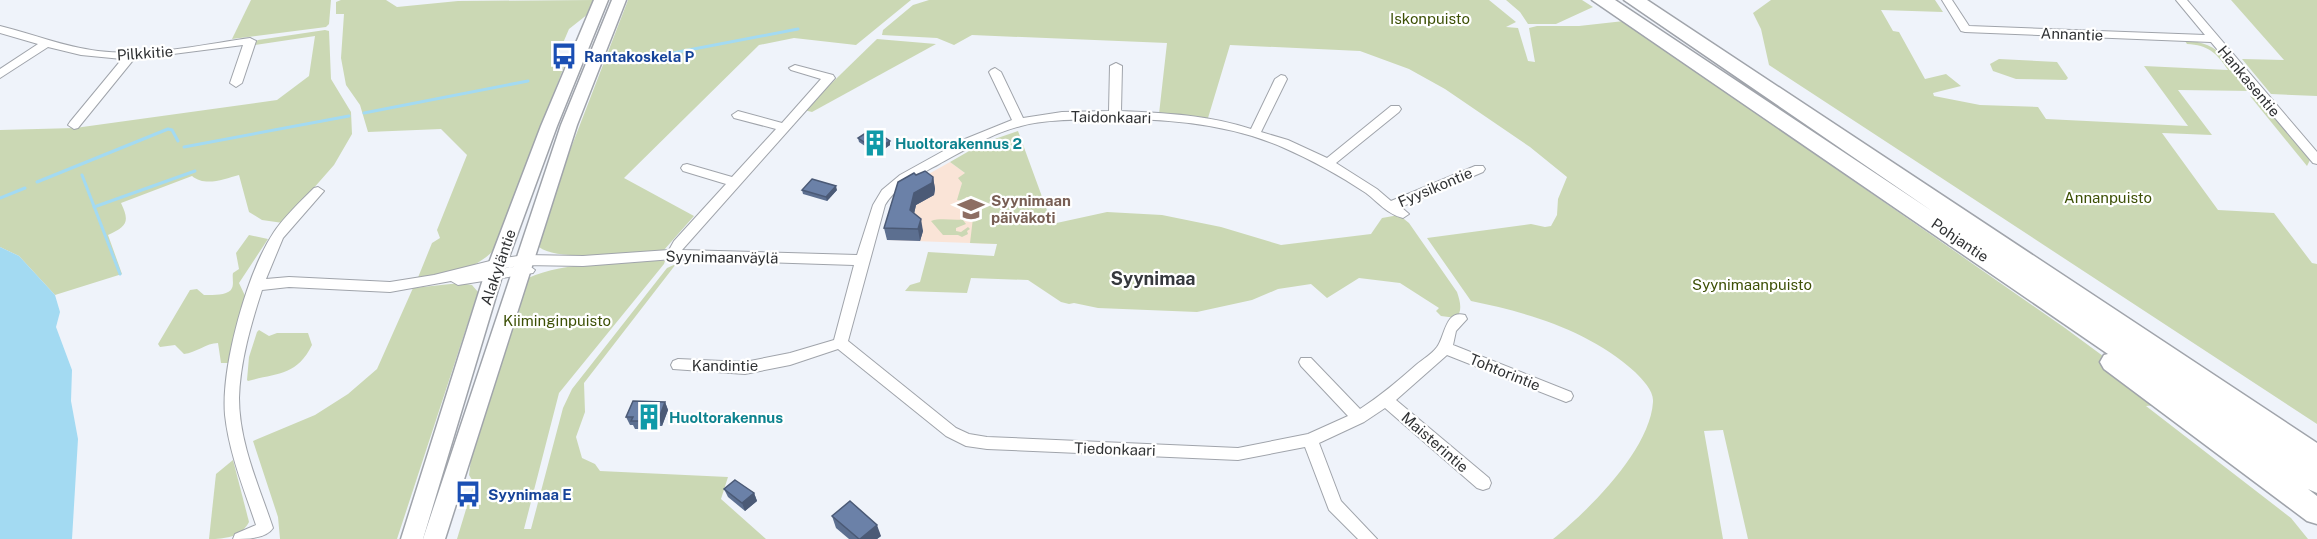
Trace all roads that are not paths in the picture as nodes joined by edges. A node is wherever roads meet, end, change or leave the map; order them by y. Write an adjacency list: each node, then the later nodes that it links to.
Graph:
1 (601, 0): 36 (main road, Alakyläntie)
2 (619, 0): 35 (main road, Alakyläntie)
3 (1602, 0): 32 (highway, Pohjantie)
4 (1634, 0): 47 (highway, Pohjantie)
5 (1947, 0): 8 (street, Annantie)
6 (2181, 0): 8 (street, Hankasentie)
7 (0, 29): 9 (street, Pilkkitie)
8 (2214, 39): 24 (street, Hankasentie)
9 (47, 43): 10 (street, Pilkkitie); 14 (street)
10 (131, 56): 16 (street, Pilkkitie); 21 (street)
11 (1116, 66): 19 (street)
12 (795, 68): 22 (street)
13 (995, 72): 20 (street)
14 (0, 74)
15 (1281, 79): 23 (street)
16 (236, 83)
17 (1395, 108): 25 (street)
18 (738, 115): 22 (street)
19 (1115, 115): 20 (street, Taidonkaari); 23 (street, Taidonkaari)
20 (1019, 122): 34 (street, Taidonkaari)
21 (74, 125)
22 (784, 127): 28 (street)
23 (1255, 132): 25 (street, Taidonkaari)
24 (2317, 160)
25 (1328, 163): 30 (street, Taidonkaari)
26 (687, 168): 28 (street)
27 (1479, 169): 30 (street, Fyysikontie)
28 (735, 182): 33 (street)
29 (318, 191): 37 (street)
30 (1391, 206): 31 (street, Taidonkaari)
31 (1403, 214)
32 (1949, 233): 48 (highway, Pohjantie); 50 (highway)
33 (673, 254): 34 (street, Syynimaanväylä); 35 (street, Syynimaanväylä)
34 (861, 260): 39 (street)
35 (523, 266): 36 (street, Syynimaanväylä); 53 (main road, Alakyläntie)
36 (496, 270): 37 (street, Syynimaanväylä); 52 (main road, Alakyläntie)
37 (258, 285): 51 (street)
38 (1460, 319): 40 (street, Tiedonkaari)
39 (840, 343): 42 (street, Kandintie); 46 (street, Tiedonkaari)
40 (1445, 348): 43 (street, Tohtorintie); 44 (street, Tiedonkaari)
41 (1306, 362): 45 (street)
42 (678, 365)
43 (1566, 396)
44 (1386, 400): 45 (street, Tiedonkaari); 49 (street, Maisterintie)
45 (1359, 418): 46 (street, Tiedonkaari)
46 (1310, 440): 54 (street)
47 (2317, 457)
48 (2317, 481)
49 (1483, 483)
50 (2315, 511)
51 (241, 539)
52 (412, 539)
53 (434, 539)
54 (1369, 539)

